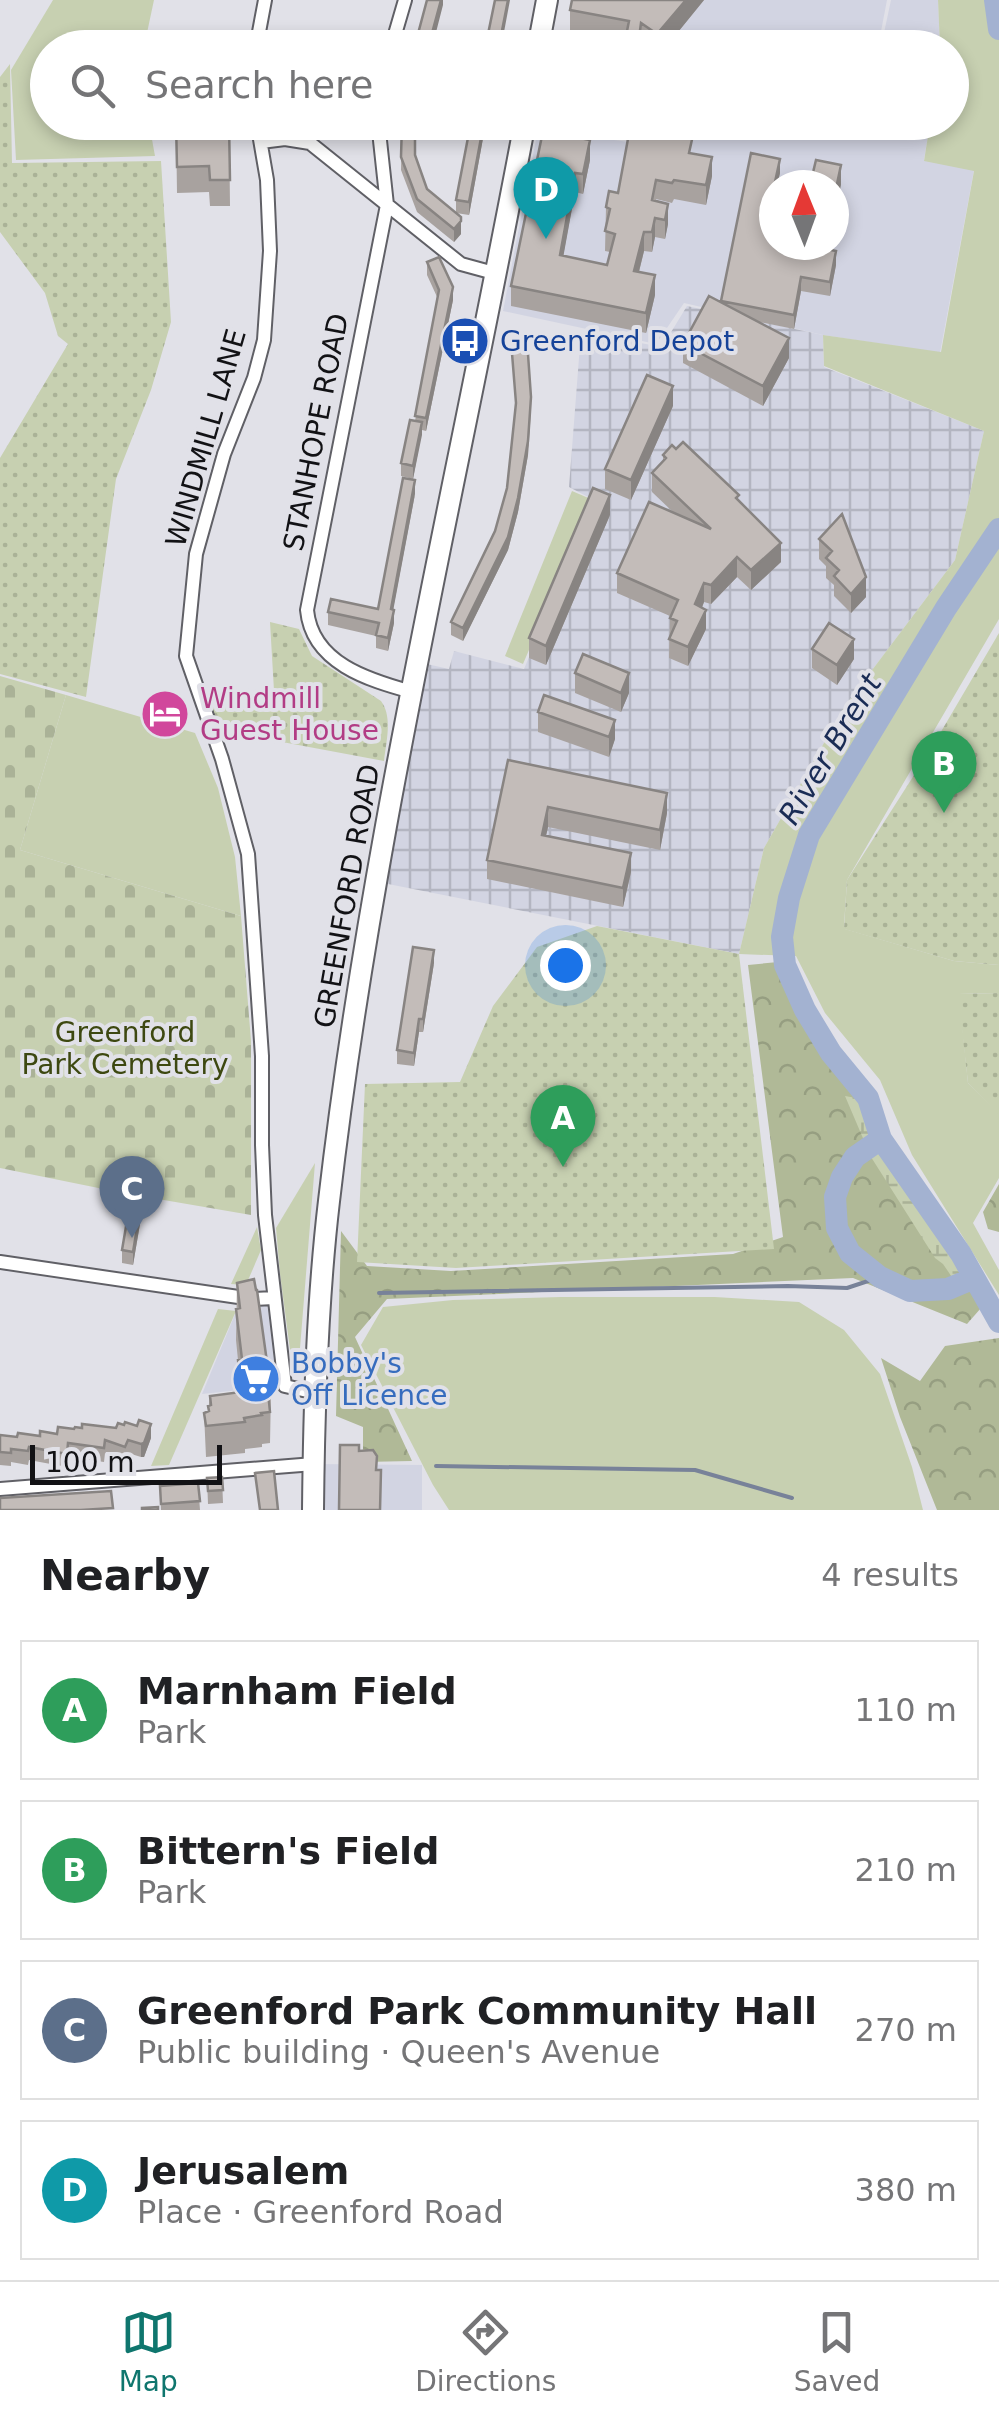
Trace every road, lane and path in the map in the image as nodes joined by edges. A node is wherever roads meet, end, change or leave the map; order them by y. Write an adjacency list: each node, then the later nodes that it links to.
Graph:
1 (265, 0): 4 (street)
2 (405, 0): 5 (street)
3 (547, 0): 6 (main road)
4 (259, 30)
5 (396, 30)
6 (541, 30)
7 (277, 140): 11 (street)
8 (290, 140): 12 (street)
9 (380, 140): 12 (street, STANHOPE ROAD)
10 (520, 140): 13 (main road, GREENFORD ROAD)
11 (261, 142): 16 (street, WINDMILL LANE)
12 (387, 206): 13 (street); 14 (street, STANHOPE ROAD)
13 (494, 273): 14 (main road, GREENFORD ROAD)
14 (412, 692): 17 (main road, GREENFORD ROAD)
15 (0, 1262): 16 (street)
16 (274, 1298): 17 (street, WINDMILL LANE)
17 (316, 1393): 18 (main road, GREENFORD ROAD)
18 (314, 1464): 19 (street); 20 (main road, GREENFORD ROAD)
19 (0, 1489)
20 (313, 1510)

